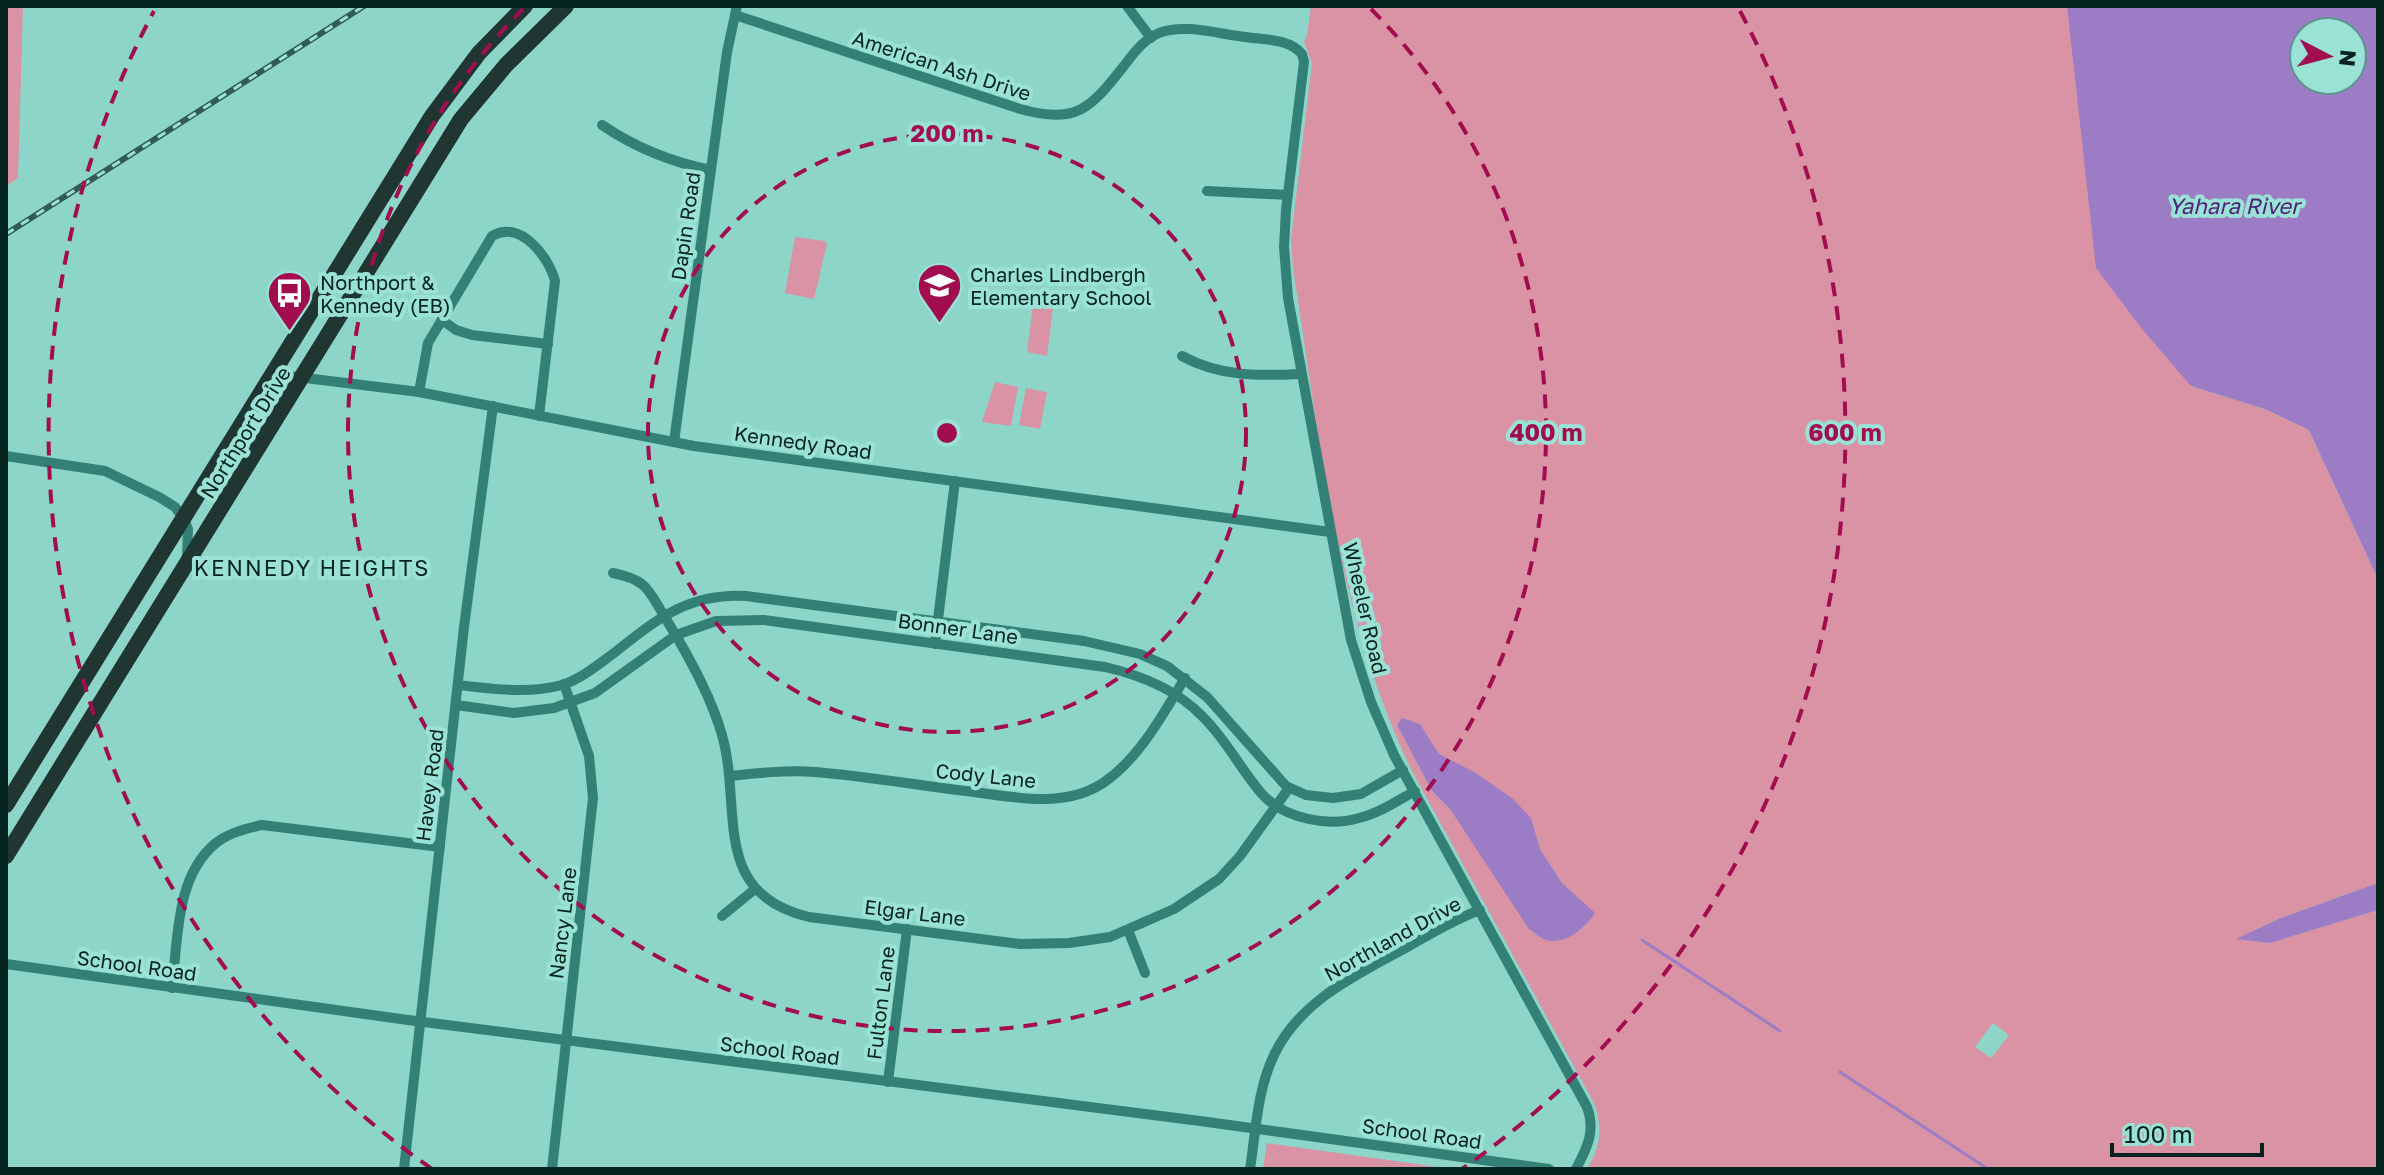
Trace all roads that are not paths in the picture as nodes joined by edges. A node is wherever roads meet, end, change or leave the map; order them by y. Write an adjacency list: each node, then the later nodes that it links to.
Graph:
1 (525, 6): 13 (main road, Northport Drive)
2 (566, 6): 15 (main road, Northport Drive)
3 (1127, 6): 5 (street)
4 (736, 11): 5 (street, American Ash Drive); 7 (street, Dapin Road)
5 (1151, 38): 9 (street, Wheeler Road)
6 (602, 125): 7 (street)
7 (711, 170): 19 (street, Dapin Road)
8 (1207, 191): 9 (street)
9 (1288, 195): 14 (street, Wheeler Road)
10 (442, 320): 11 (street); 11 (street); 16 (street)
11 (548, 344): 18 (street)
12 (1182, 356): 14 (street)
13 (273, 374): 15 (street, Kennedy Road); 22 (main road, Northport Drive)
14 (1301, 374): 23 (street, Wheeler Road)
15 (302, 378): 16 (street, Kennedy Road); 24 (main road, Northport Drive)
16 (419, 392): 17 (street, Kennedy Road)
17 (493, 406): 18 (street, Kennedy Road); 32 (street, Havey Road)
18 (539, 416): 19 (street, Kennedy Road)
19 (674, 442): 21 (street, Kennedy Road)
20 (6, 456): 22 (street)
21 (955, 481): 23 (street, Kennedy Road); 27 (street)
22 (184, 519): 24 (street); 40 (main road, Northport Drive)
23 (1330, 532): 36 (street, Wheeler Road)
24 (188, 564): 43 (main road, Northport Drive)
25 (613, 573): 26 (street, Elgar Lane)
26 (663, 615): 27 (street, Bonner Lane); 28 (street, Elgar Lane); 31 (street, Bonner Lane)
27 (937, 623): 29 (street); 30 (street, Bonner Lane)
28 (676, 635): 29 (street, Bonner Lane); 34 (street, Bonner Lane); 37 (street, Elgar Lane)
29 (935, 644): 33 (street, Bonner Lane)
30 (1185, 678): 33 (street, Cody Lane); 38 (street, Bonner Lane)
31 (564, 684): 32 (street, Bonner Lane); 34 (street, Nancy Lane)
32 (458, 685): 35 (street, Havey Road)
33 (1175, 696): 37 (street, Cody Lane); 41 (street, Bonner Lane)
34 (571, 703): 35 (street, Bonner Lane); 53 (street, Nancy Lane)
35 (456, 705): 42 (street, Havey Road)
36 (1403, 770): 38 (street); 39 (street, Wheeler Road)
37 (730, 776): 44 (street, Elgar Lane)
38 (1289, 788): 41 (street, Elgar Lane)
39 (1415, 791): 41 (street, Bonner Lane); 45 (street, Wheeler Road)
40 (6, 805)
41 (1277, 806): 48 (street, Elgar Lane)
42 (440, 847): 51 (street); 52 (street, Havey Road)
43 (6, 856)
44 (755, 889): 46 (street); 47 (street, Elgar Lane)
45 (1480, 910): 55 (street, Northland Drive); 60 (street, Wheeler Road)
46 (722, 916)
47 (907, 929): 48 (street, Elgar Lane); 54 (street, Fulton Lane)
48 (1128, 930): 50 (street)
49 (6, 964): 51 (street, School Road)
50 (1145, 973)
51 (172, 988): 52 (street, School Road)
52 (420, 1021): 53 (street, School Road); 56 (street, Havey Road)
53 (566, 1040): 54 (street, School Road); 57 (street, Nancy Lane)
54 (888, 1082): 55 (street, School Road)
55 (1255, 1129): 58 (street, Northland Drive); 59 (street, School Road)
56 (404, 1169)
57 (552, 1169)
58 (1250, 1169)
59 (1549, 1169)
60 (1576, 1169)

